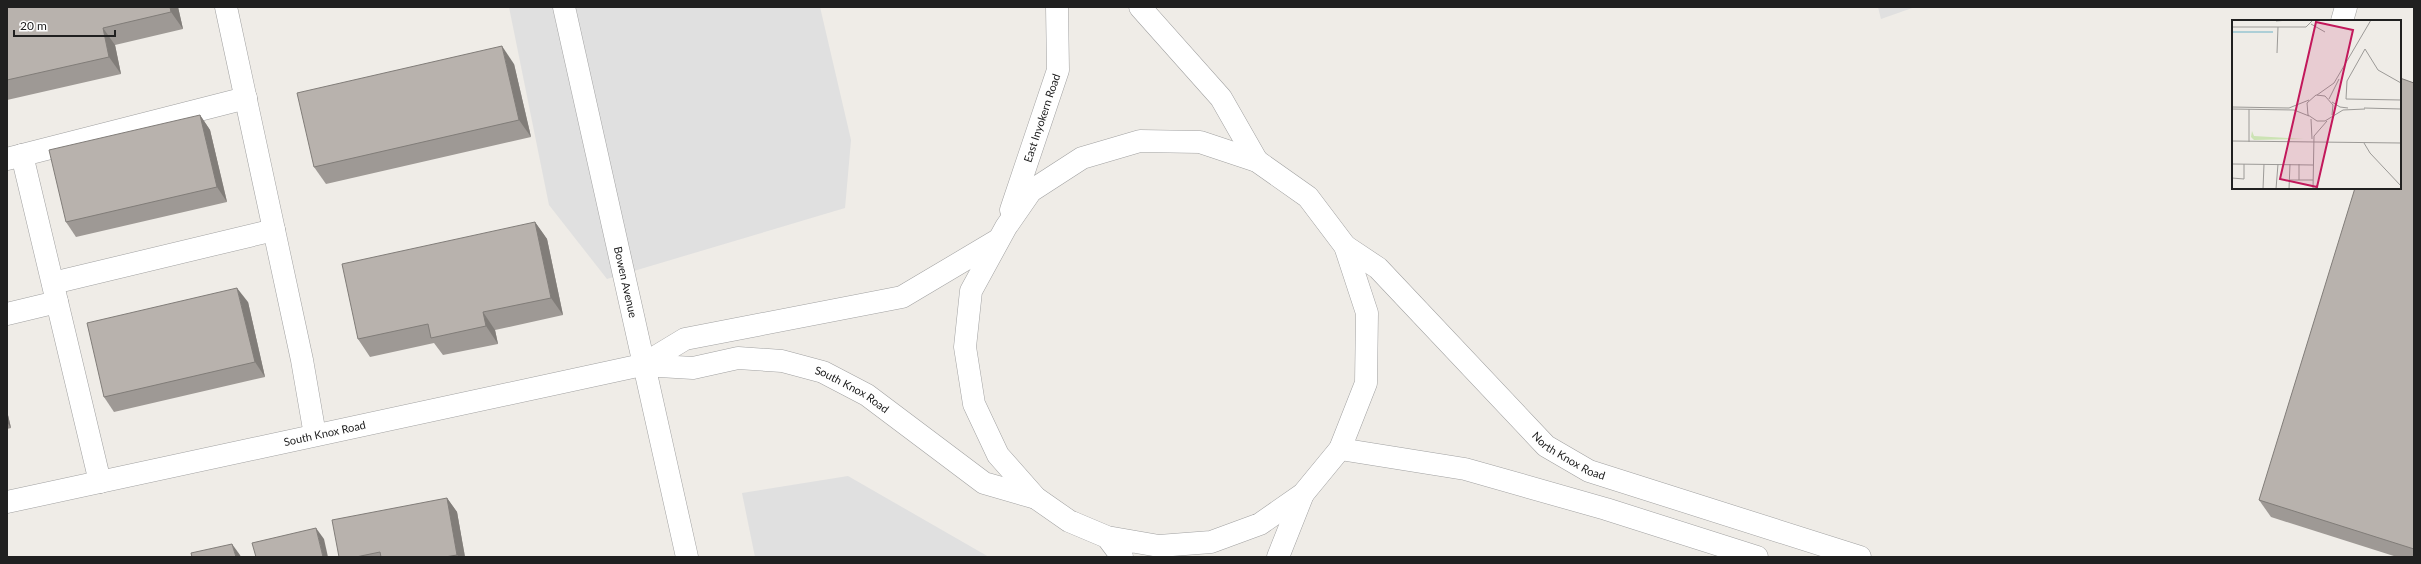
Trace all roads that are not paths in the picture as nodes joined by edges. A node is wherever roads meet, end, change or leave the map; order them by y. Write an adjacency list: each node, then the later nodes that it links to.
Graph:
1 (226, 7): 7 (street)
2 (564, 7): 15 (street, Bowen Avenue)
3 (1058, 7): 11 (street, East Inyokern Road)
4 (1140, 7): 9 (street)
5 (2346, 7): 6 (street)
6 (2342, 20)
7 (246, 98): 8 (street); 10 (street)
8 (14, 157): 13 (street)
9 (1257, 161): 11 (street); 12 (street)
10 (274, 230): 13 (street); 16 (street)
11 (1002, 234): 15 (street, South Knox Road); 20 (street)
12 (1345, 246): 17 (street); 27 (street, North Knox Road)
13 (55, 292): 14 (street); 18 (street)
14 (7, 314)
15 (642, 365): 16 (street, South Knox Road); 20 (street, South Knox Road); 23 (street, Bowen Avenue)
16 (315, 435): 18 (street, South Knox Road)
17 (1340, 449): 19 (street); 26 (street)
18 (100, 482): 21 (street, South Knox Road)
19 (1303, 494): 22 (street); 25 (street)
20 (1036, 498): 22 (street)
21 (7, 502)
22 (1107, 537): 24 (street)
23 (687, 557)
24 (1122, 557)
25 (1278, 557)
26 (1757, 557)
27 (1860, 557)

